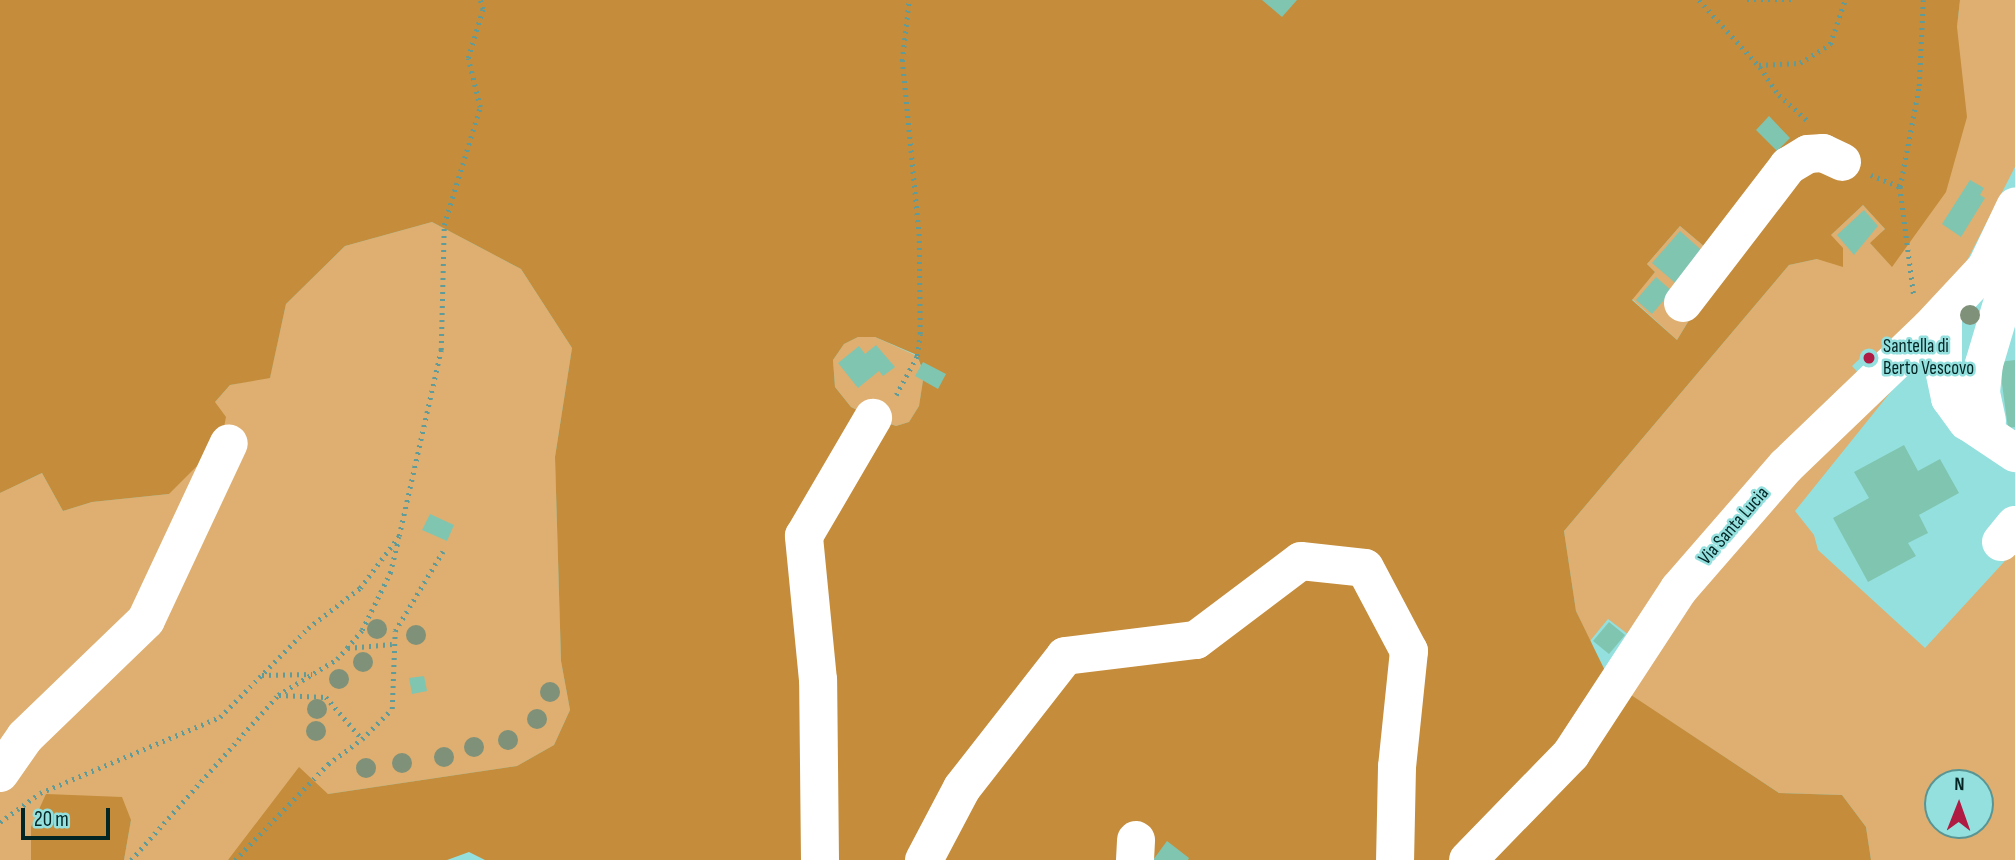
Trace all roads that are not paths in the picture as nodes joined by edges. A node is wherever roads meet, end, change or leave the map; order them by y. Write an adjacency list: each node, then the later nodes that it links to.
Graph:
1 (1842, 162): 4 (street)
2 (2015, 207): 5 (street, Via Santa Lucia)
3 (2015, 260): 7 (street)
4 (1683, 303)
5 (1937, 322): 9 (street); 14 (street, Via Santa Lucia)
6 (873, 418): 11 (street)
7 (1987, 421)
8 (229, 443): 10 (street)
9 (2015, 453)
10 (0, 773)
11 (820, 860)
12 (924, 860): 13 (street)
13 (1395, 860)
14 (1468, 860)

